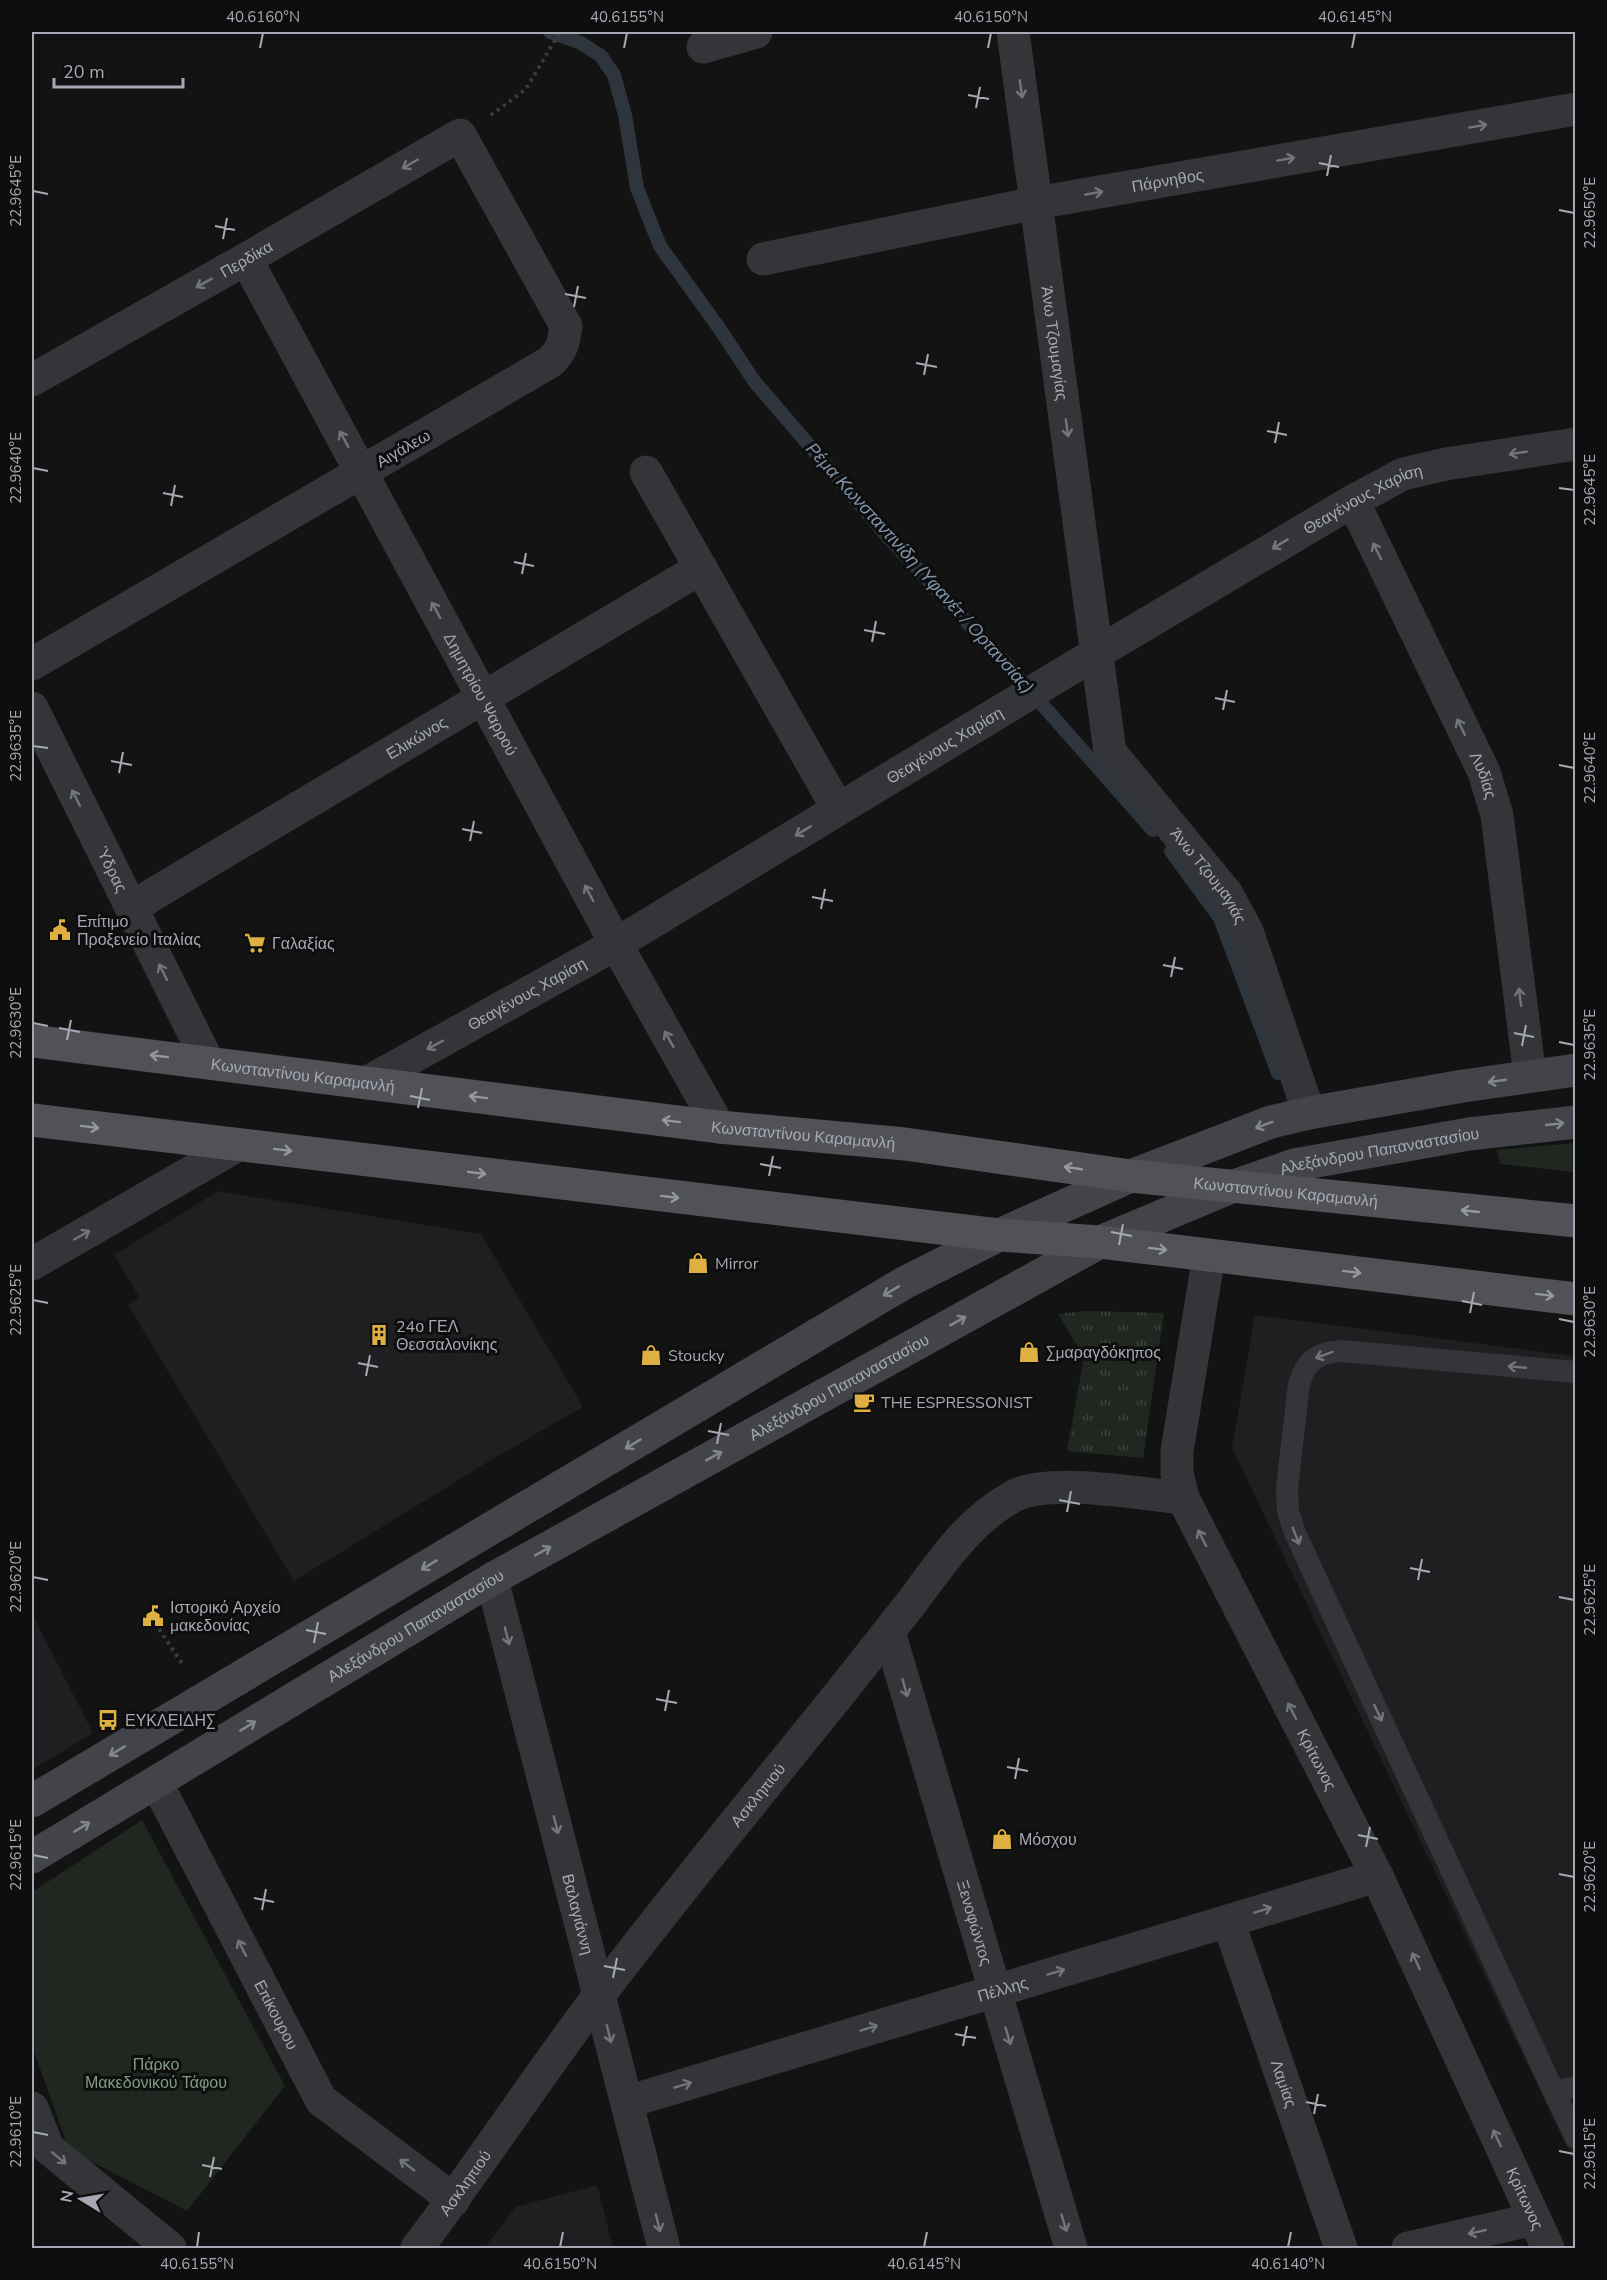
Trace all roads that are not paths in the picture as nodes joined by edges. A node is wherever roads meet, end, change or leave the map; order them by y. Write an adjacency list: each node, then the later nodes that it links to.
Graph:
1 (756, 32): 3 (street)
2 (1013, 32): 6 (street, Άνω Τζουμαγίας, one-way to 6)
3 (703, 46)
4 (1575, 109): 6 (street, Πάρνηθος, one-way to 4)
5 (460, 135): 7 (street, Περδίκα, one-way to 7); 11 (street, Αιγάλεω)
6 (1036, 203): 8 (street, Πάρνηθος); 15 (street, Άνω Τζουμαγίας, one-way to 15)
7 (246, 260): 9 (street, Περδίκα, one-way to 9); 11 (street, Δημητρίου Ψαρρού, one-way to 7)
8 (763, 260)
9 (32, 380)
10 (1575, 444): 13 (street, Θεαγένους Χαρίση, one-way to 13)
11 (362, 472): 16 (street, Αιγάλεω); 17 (street, Δημητρίου Ψαρρού, one-way to 11)
12 (646, 472): 14 (street)
13 (1353, 501): 15 (street, Θεαγένους Χαρίση, one-way to 15); 25 (street, Λυδίας, one-way to 13)
14 (700, 568): 17 (street, Ελικώνος); 19 (street)
15 (1098, 652): 19 (street, Θεαγένους Χαρίση); 27 (street, Άνω Τζουμαγιάς)
16 (32, 664)
17 (483, 697): 20 (street, Ελικώνος); 21 (street, Δημητρίου Ψαρρού, one-way to 17)
18 (32, 708): 20 (street, Ύδρας, one-way to 18)
19 (838, 809): 21 (street, Θεαγένους Χαρίση, one-way to 21)
20 (132, 909): 23 (street, Ύδρας, one-way to 20)
21 (616, 944): 26 (street, Θεαγένους Χαρίση, one-way to 26); 30 (street, Δημητρίου Ψαρρού, one-way to 21)
22 (32, 1041): 23 (main road, Κωνσταντίνου Καραμανλή, one-way to 22)
23 (208, 1062): 26 (main road, Κωνσταντίνου Καραμανλή)
24 (1575, 1070): 25 (main road)
25 (1530, 1076): 27 (main road, one-way to 27)
26 (366, 1083): 30 (main road, Κωνσταντίνου Καραμανλή, one-way to 26)
27 (1309, 1113): 32 (main road, one-way to 32)
28 (32, 1120): 31 (main road, one-way to 31)
29 (1575, 1122): 33 (main road, Αλεξάνδρου Παπαναστασίου, one-way to 29)
30 (719, 1127): 32 (main road, Κωνσταντίνου Καραμανλή, one-way to 30)
31 (238, 1145): 35 (main road, one-way to 35); 38 (street, one-way to 31)
32 (1131, 1176): 33 (main road, Κωνσταντίνου Καραμανλή); 35 (main road)
33 (1231, 1187): 34 (main road, Κωνσταντίνου Καραμανλή, one-way to 33); 36 (main road, Αλεξάνδρου Παπαναστασίου)
34 (1575, 1221)
35 (999, 1236): 36 (main road); 45 (main road, one-way to 45)
36 (1100, 1242): 37 (main road, one-way to 37); 42 (main road, Αλεξάνδρου Παπαναστασίου, one-way to 36)
37 (1209, 1255): 39 (main road, one-way to 39); 41 (street, Κρίτωνος)
38 (32, 1264)
39 (1575, 1299)
40 (1575, 1372): 51 (lane, one-way to 51)
41 (1183, 1498): 43 (street, Ασκληπιού); 47 (street, Κρίτωνος, one-way to 41)
42 (492, 1579): 44 (main road, Αλεξάνδρου Παπαναστασίου, one-way to 42); 50 (street, Βαλαγιάννη, one-way to 50)
43 (889, 1632): 49 (street, Ξενοφώντος, one-way to 49); 50 (street, Ασκληπιού)
44 (156, 1782): 46 (main road, Αλεξάνδρου Παπαναστασίου, one-way to 44); 55 (street, Επίκουρου, one-way to 44)
45 (32, 1801)
46 (32, 1857)
47 (1377, 1876): 48 (street, Πέλλης, one-way to 47); 56 (street, Κρίτωνος, one-way to 47)
48 (1228, 1921): 49 (street, Πέλλης, one-way to 48); 61 (street, Λαμίας)
49 (995, 1991): 52 (street, Πέλλης, one-way to 49); 60 (street, Ξενοφώντος, one-way to 60)
50 (599, 1995): 52 (street, Βαλαγιάννη, one-way to 52); 55 (street, Ασκληπιού)
51 (1565, 2089): 54 (lane)
52 (627, 2102): 59 (street, Βαλαγιάννη, one-way to 59)
53 (32, 2108): 57 (street, one-way to 57)
54 (1575, 2138)
55 (454, 2200): 58 (street, Ασκληπιού)
56 (1534, 2219): 62 (street, one-way to 62); 63 (street, Κρίτωνος)
57 (170, 2248)
58 (417, 2248)
59 (664, 2248)
60 (1071, 2248)
61 (1341, 2248)
62 (1408, 2248)
63 (1548, 2248)

